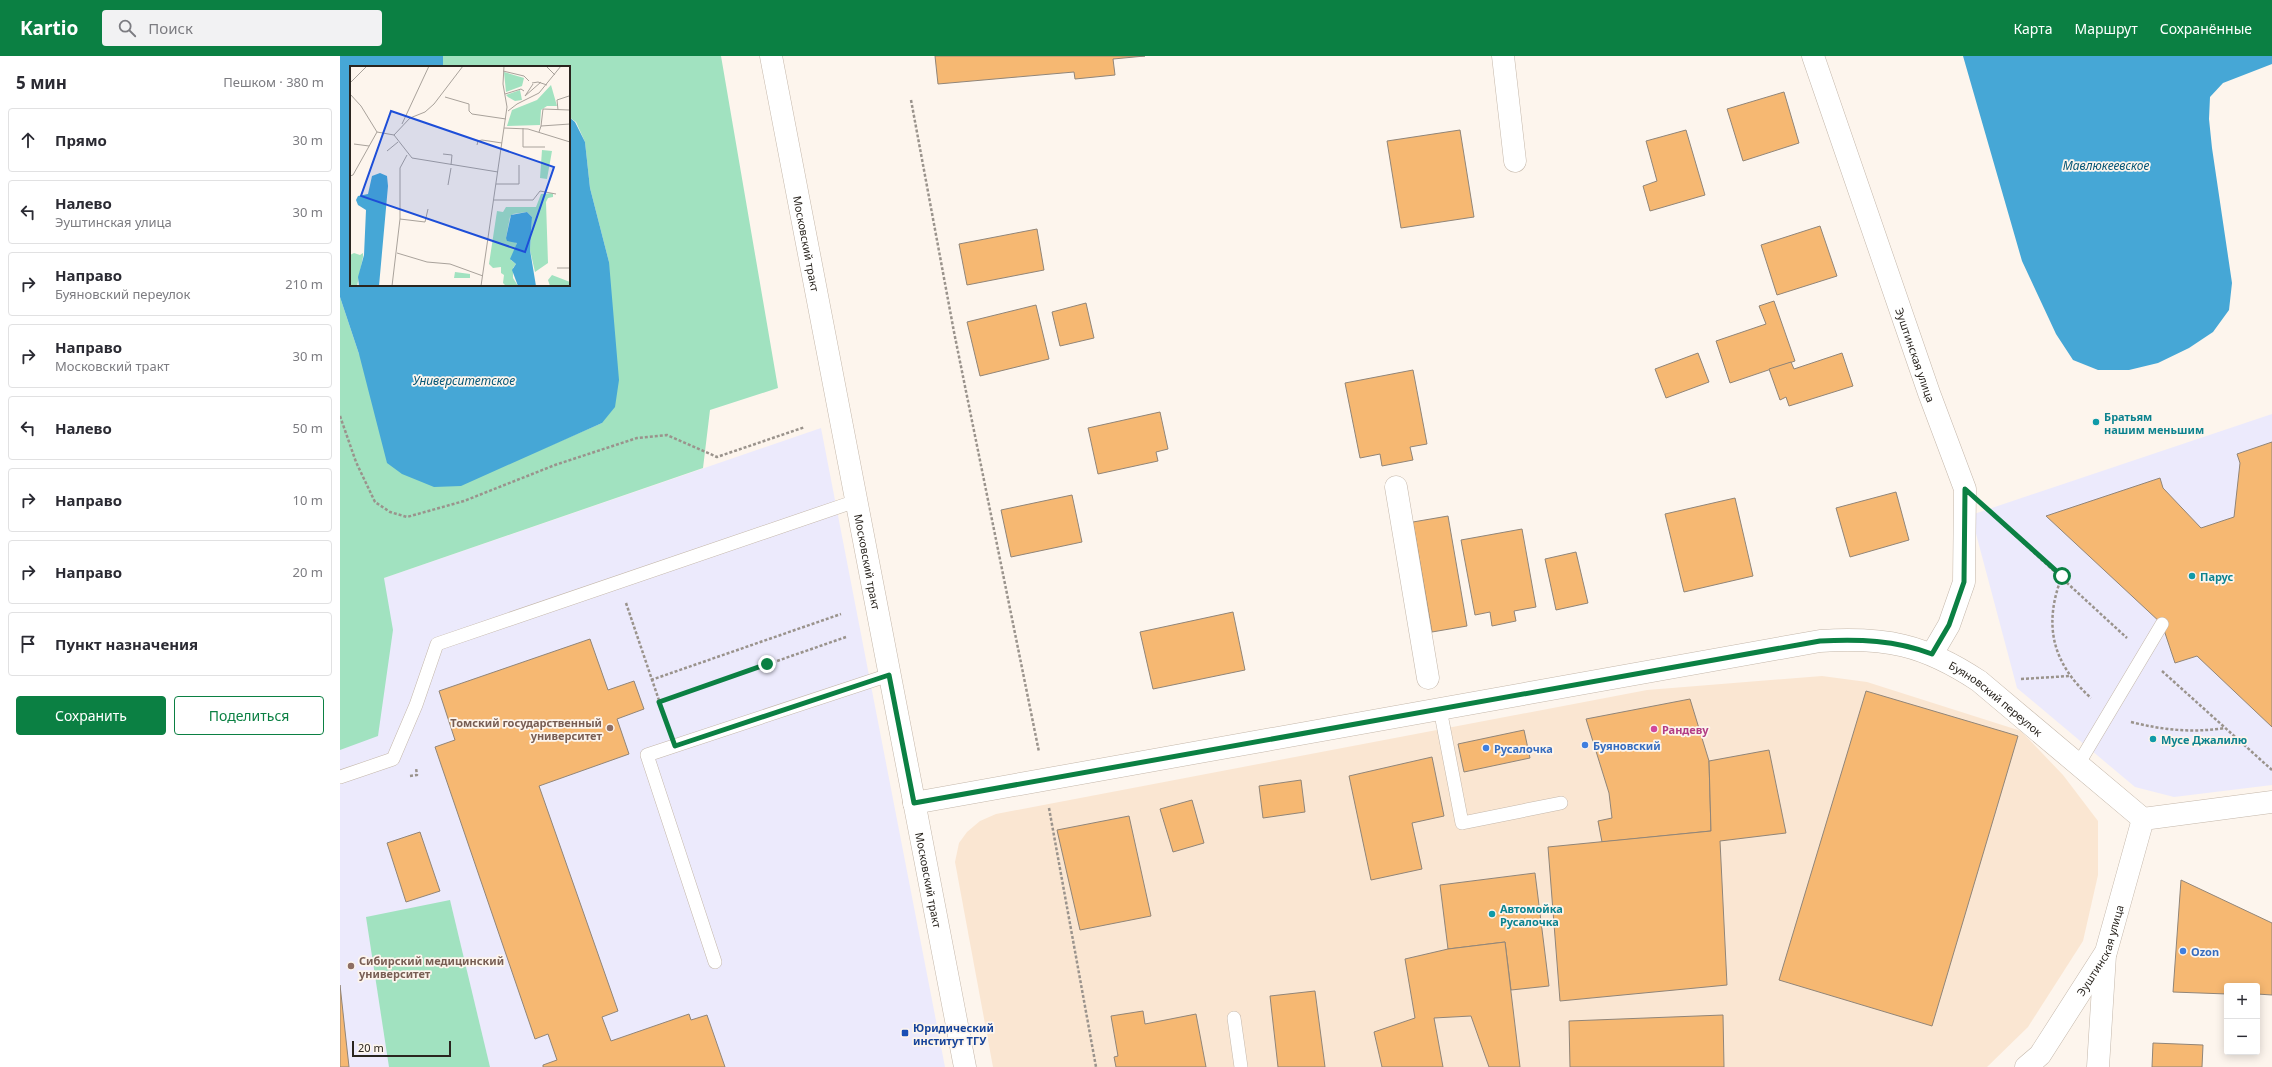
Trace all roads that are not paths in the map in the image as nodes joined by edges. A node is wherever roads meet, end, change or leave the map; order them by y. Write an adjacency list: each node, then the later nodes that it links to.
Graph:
1 (771, 56): 6 (street, Московский тракт)
2 (1503, 56): 4 (street)
3 (1813, 56): 8 (street, Эуштинская улица)
4 (1515, 161)
5 (1396, 487): 10 (street)
6 (856, 501): 9 (street, Московский тракт); 13 (lane)
7 (2162, 624): 12 (lane)
8 (1932, 654): 11 (street, Буяновский переулок); 12 (street, Буяновский переулок)
9 (889, 675): 15 (street, Московский тракт); 19 (lane)
10 (1428, 678)
11 (1440, 709): 15 (street, Буяновский переулок); 16 (lane)
12 (2079, 763): 17 (street, Буяновский переулок)
13 (340, 777)
14 (2272, 802): 17 (street)
15 (914, 803): 21 (street, Московский тракт)
16 (1561, 803)
17 (2143, 819): 18 (street, Эуштинская улица)
18 (2106, 952): 23 (street, Эуштинская улица); 24 (street)
19 (715, 962)
20 (1234, 1018): 22 (lane)
21 (965, 1067)
22 (1241, 1067)
23 (2026, 1067)
24 (2098, 1067)

